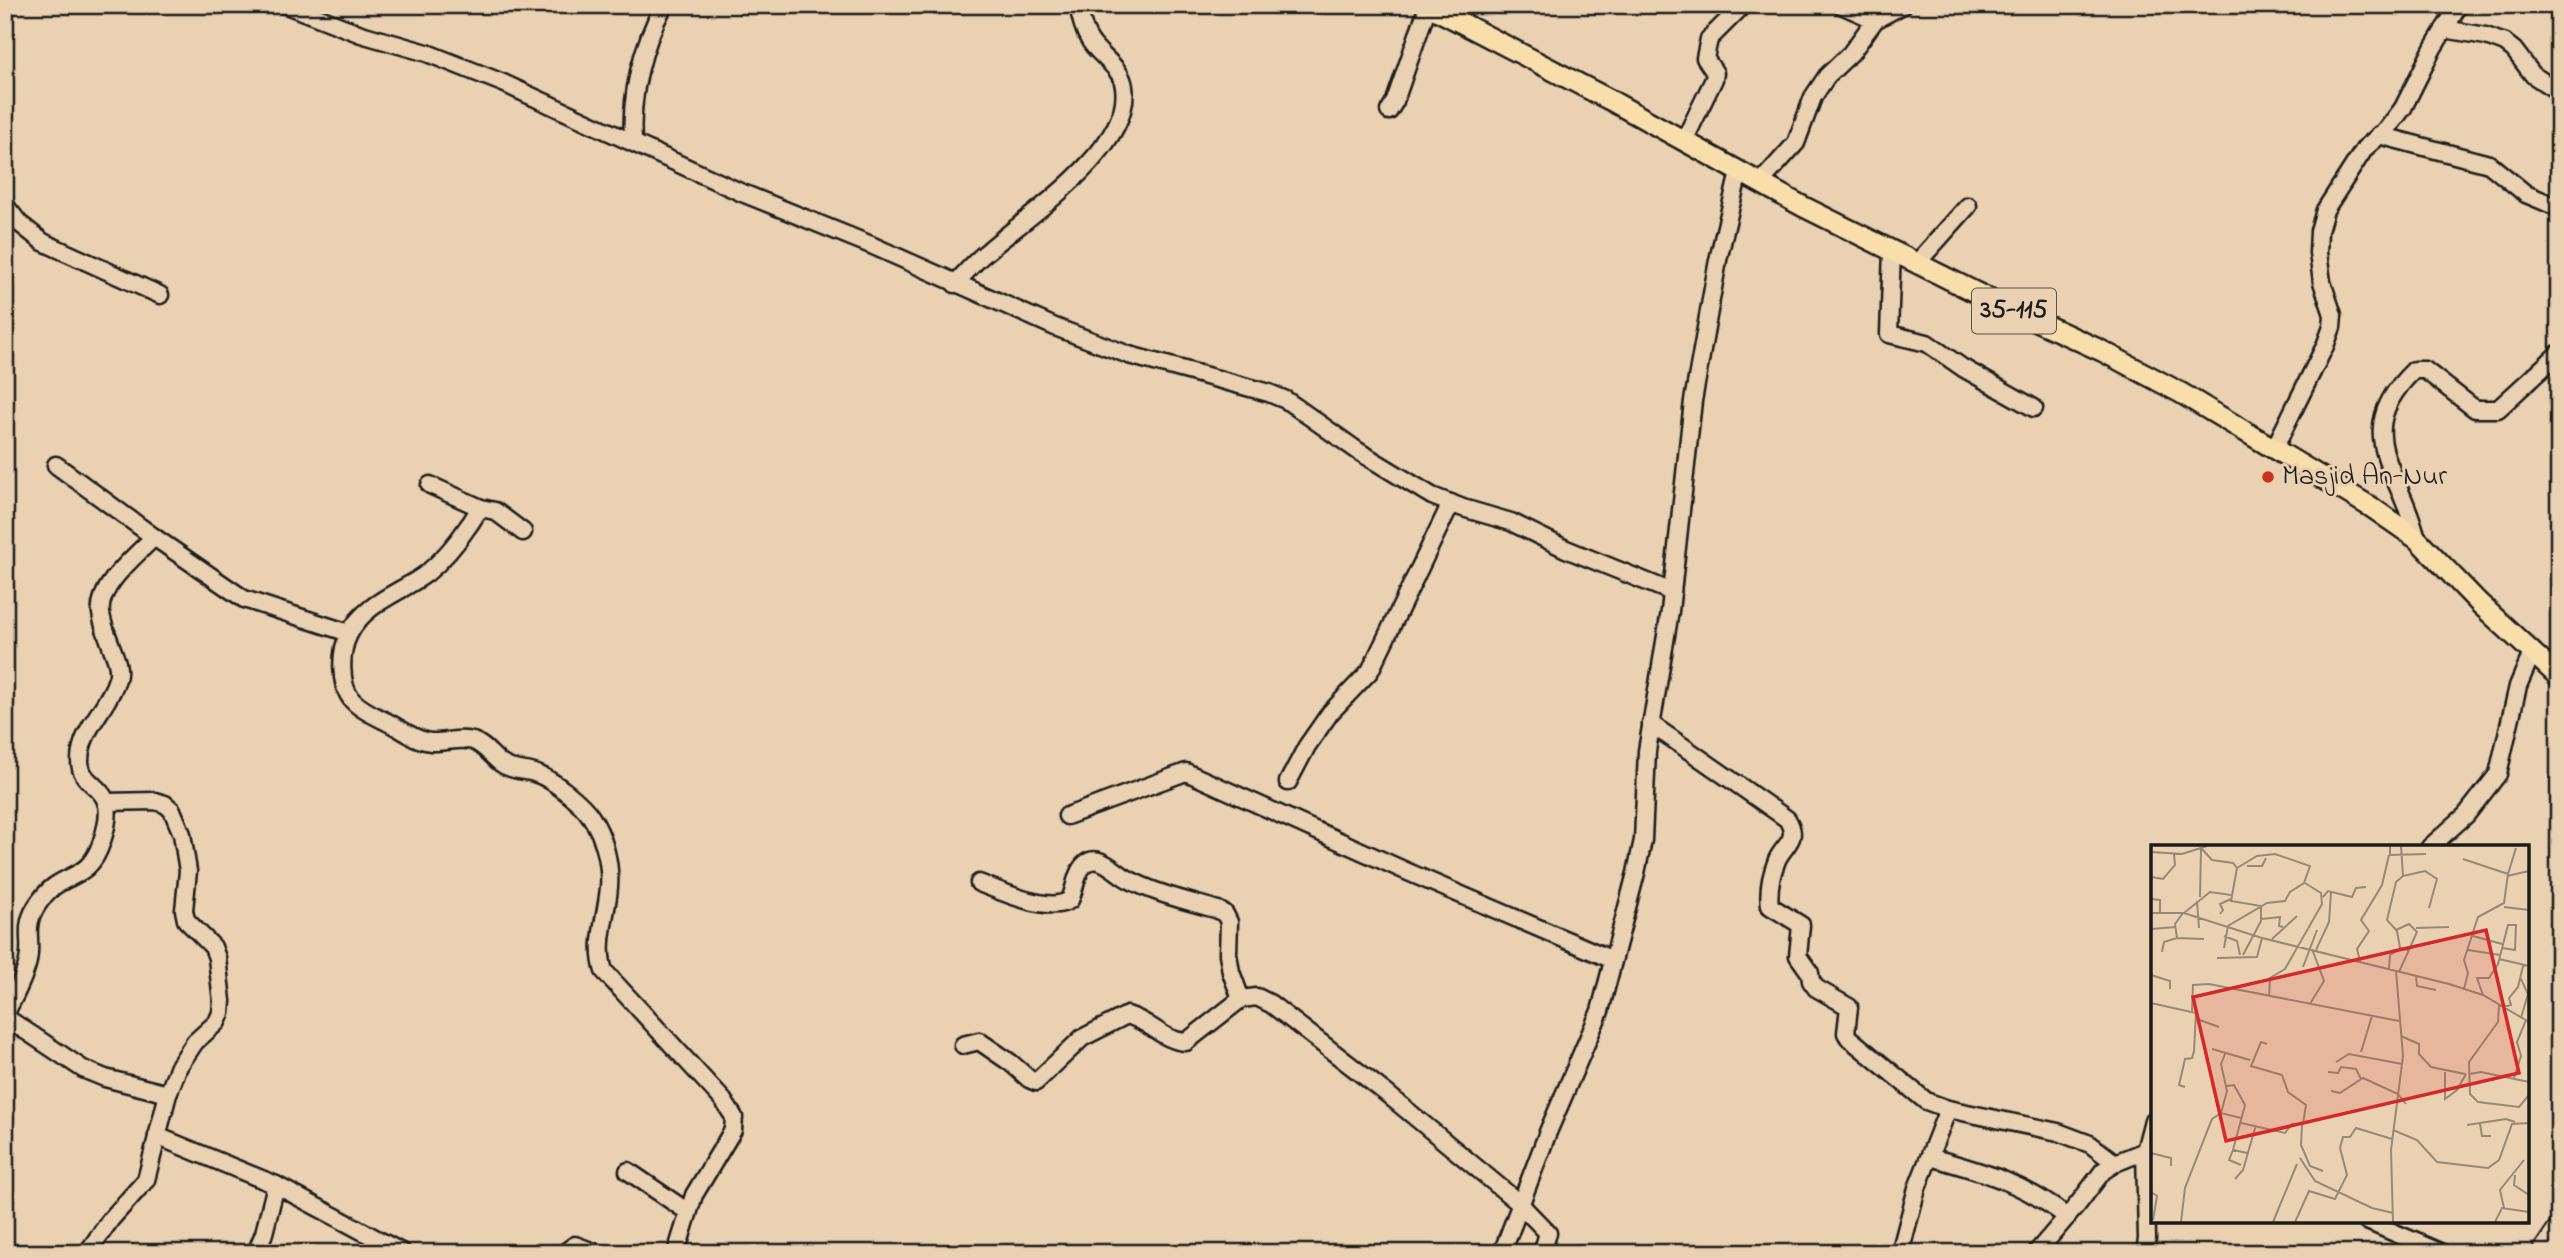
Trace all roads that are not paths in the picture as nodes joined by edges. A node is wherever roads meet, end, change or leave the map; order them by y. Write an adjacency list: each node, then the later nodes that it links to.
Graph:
1 (286, 5): 16 (street)
2 (664, 5): 16 (street)
3 (1078, 5): 24 (street)
4 (1744, 5): 15 (street)
5 (1841, 5): 10 (street)
6 (1903, 5): 10 (street)
7 (2459, 5): 11 (street)
8 (1428, 6): 9 (main road, 35-115); 13 (street)
9 (1457, 12): 15 (main road, 35-115)
10 (1875, 20): 18 (street)
11 (2444, 29): 12 (street); 14 (street)
12 (2559, 92)
13 (1389, 111)
14 (2379, 135): 21 (street); 28 (street)
15 (1684, 141): 17 (main road, 35-115)
16 (633, 142): 24 (street)
17 (1739, 172): 18 (main road, 35-115); 36 (street)
18 (1760, 183): 22 (main road, 35-115)
19 (5, 205): 25 (street)
20 (1968, 206): 23 (street)
21 (2559, 208)
22 (1892, 250): 23 (main road, 35-115); 27 (street)
23 (1917, 263): 28 (main road, 35-115)
24 (955, 284): 31 (street)
25 (160, 295)
26 (2559, 353): 35 (street)
27 (2034, 408)
28 (2274, 449): 35 (main road, 35-115)
29 (56, 465): 34 (street)
30 (430, 485): 32 (street)
31 (1451, 503): 36 (street); 41 (street)
32 (481, 508): 33 (street); 37 (street)
33 (523, 532)
34 (155, 537): 37 (street); 42 (street)
35 (2417, 539): 38 (main road, 35-115)
36 (1672, 592): 40 (street)
37 (349, 634): 61 (street)
38 (2532, 653): 39 (main road, 35-115); 44 (street)
39 (2559, 677)
40 (1651, 724): 46 (street); 51 (street)
41 (1289, 782)
42 (106, 802): 48 (street); 50 (street)
43 (1067, 816): 46 (street)
44 (2432, 845)
45 (979, 883): 47 (street)
46 (1613, 960): 60 (street)
47 (1241, 999): 49 (street); 60 (street)
48 (5, 1016): 50 (street)
49 (963, 1045)
50 (168, 1094): 53 (street)
51 (1948, 1109): 55 (street); 56 (street)
52 (2151, 1128): 54 (street)
53 (157, 1136): 59 (street); 65 (street)
54 (2145, 1151): 56 (street); 58 (street)
55 (1930, 1157): 62 (street); 73 (street)
56 (2115, 1163): 62 (street)
57 (628, 1171): 61 (street)
58 (2148, 1172): 75 (street)
59 (276, 1185): 66 (street); 67 (street)
60 (1519, 1203): 71 (street); 72 (street)
61 (688, 1212): 70 (street)
62 (2067, 1217): 74 (street)
63 (2372, 1223): 76 (street)
64 (2559, 1225): 77 (street)
65 (87, 1253)
66 (256, 1253)
67 (403, 1253)
68 (564, 1253): 69 (street)
69 (597, 1253)
70 (676, 1253)
71 (1502, 1253)
72 (1542, 1253)
73 (1900, 1253)
74 (2036, 1253)
75 (2145, 1253)
76 (2442, 1253)
77 (2540, 1253)

